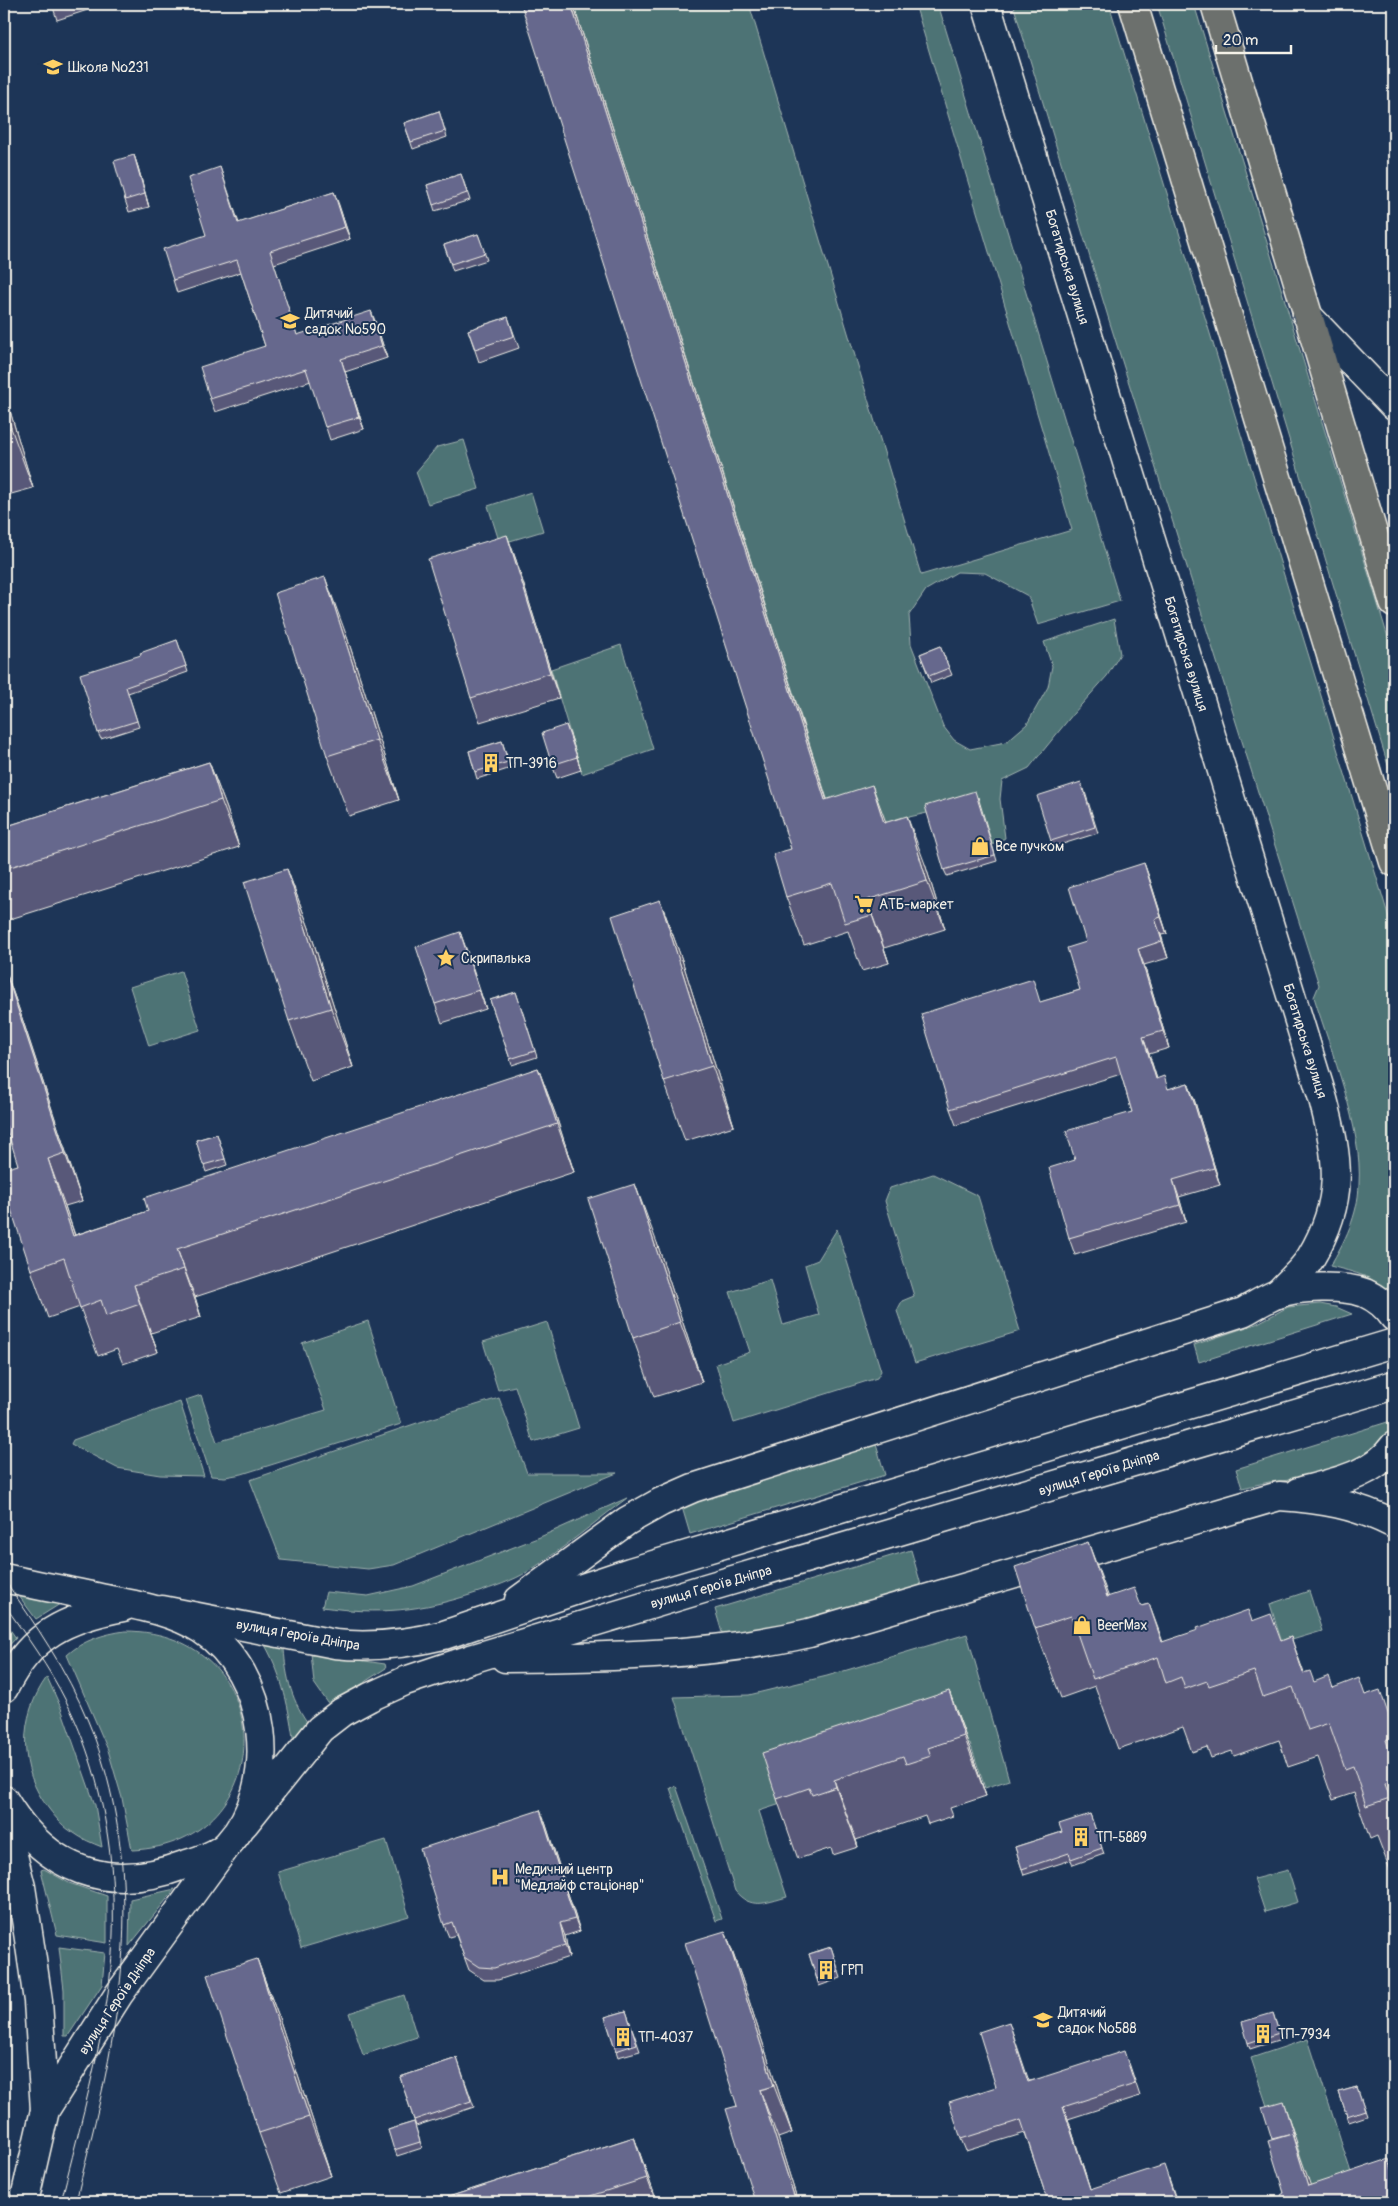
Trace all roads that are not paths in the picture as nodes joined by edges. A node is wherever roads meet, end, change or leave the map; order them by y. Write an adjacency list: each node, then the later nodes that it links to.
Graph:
1 (986, 4): 8 (main road, Богатирська вулиця)
2 (1132, 4): 7 (main road)
3 (1215, 4): 4 (main road)
4 (1307, 315): 5 (main road); 6 (main road)
5 (1394, 406)
6 (1394, 603)
7 (1394, 862)
8 (1278, 1294): 9 (main road); 18 (main road, вулиця Героїв Дніпра)
9 (1394, 1317)
10 (1394, 1344): 18 (main road, вулиця Героїв Дніпра)
11 (1394, 1384): 19 (main road, вулиця Героїв Дніпра)
12 (1394, 1446): 13 (main road)
13 (1279, 1496): 14 (main road); 19 (main road)
14 (1394, 1524)
15 (4, 1578): 16 (main road)
16 (134, 1604): 17 (main road); 20 (main road)
17 (162, 1610): 18 (main road, вулиця Героїв Дніпра); 23 (main road)
18 (491, 1619)
19 (471, 1659): 23 (main road, вулиця Героїв Дніпра)
20 (4, 1688)
21 (4, 1800): 24 (main road)
22 (4, 1820): 25 (main road, вулиця Героїв Дніпра)
23 (244, 1824): 24 (main road, вулиця Героїв Дніпра)
24 (226, 1846): 25 (main road, вулиця Героїв Дніпра)
25 (45, 2110): 26 (main road, вулиця Героїв Дніпра)
26 (24, 2202)

